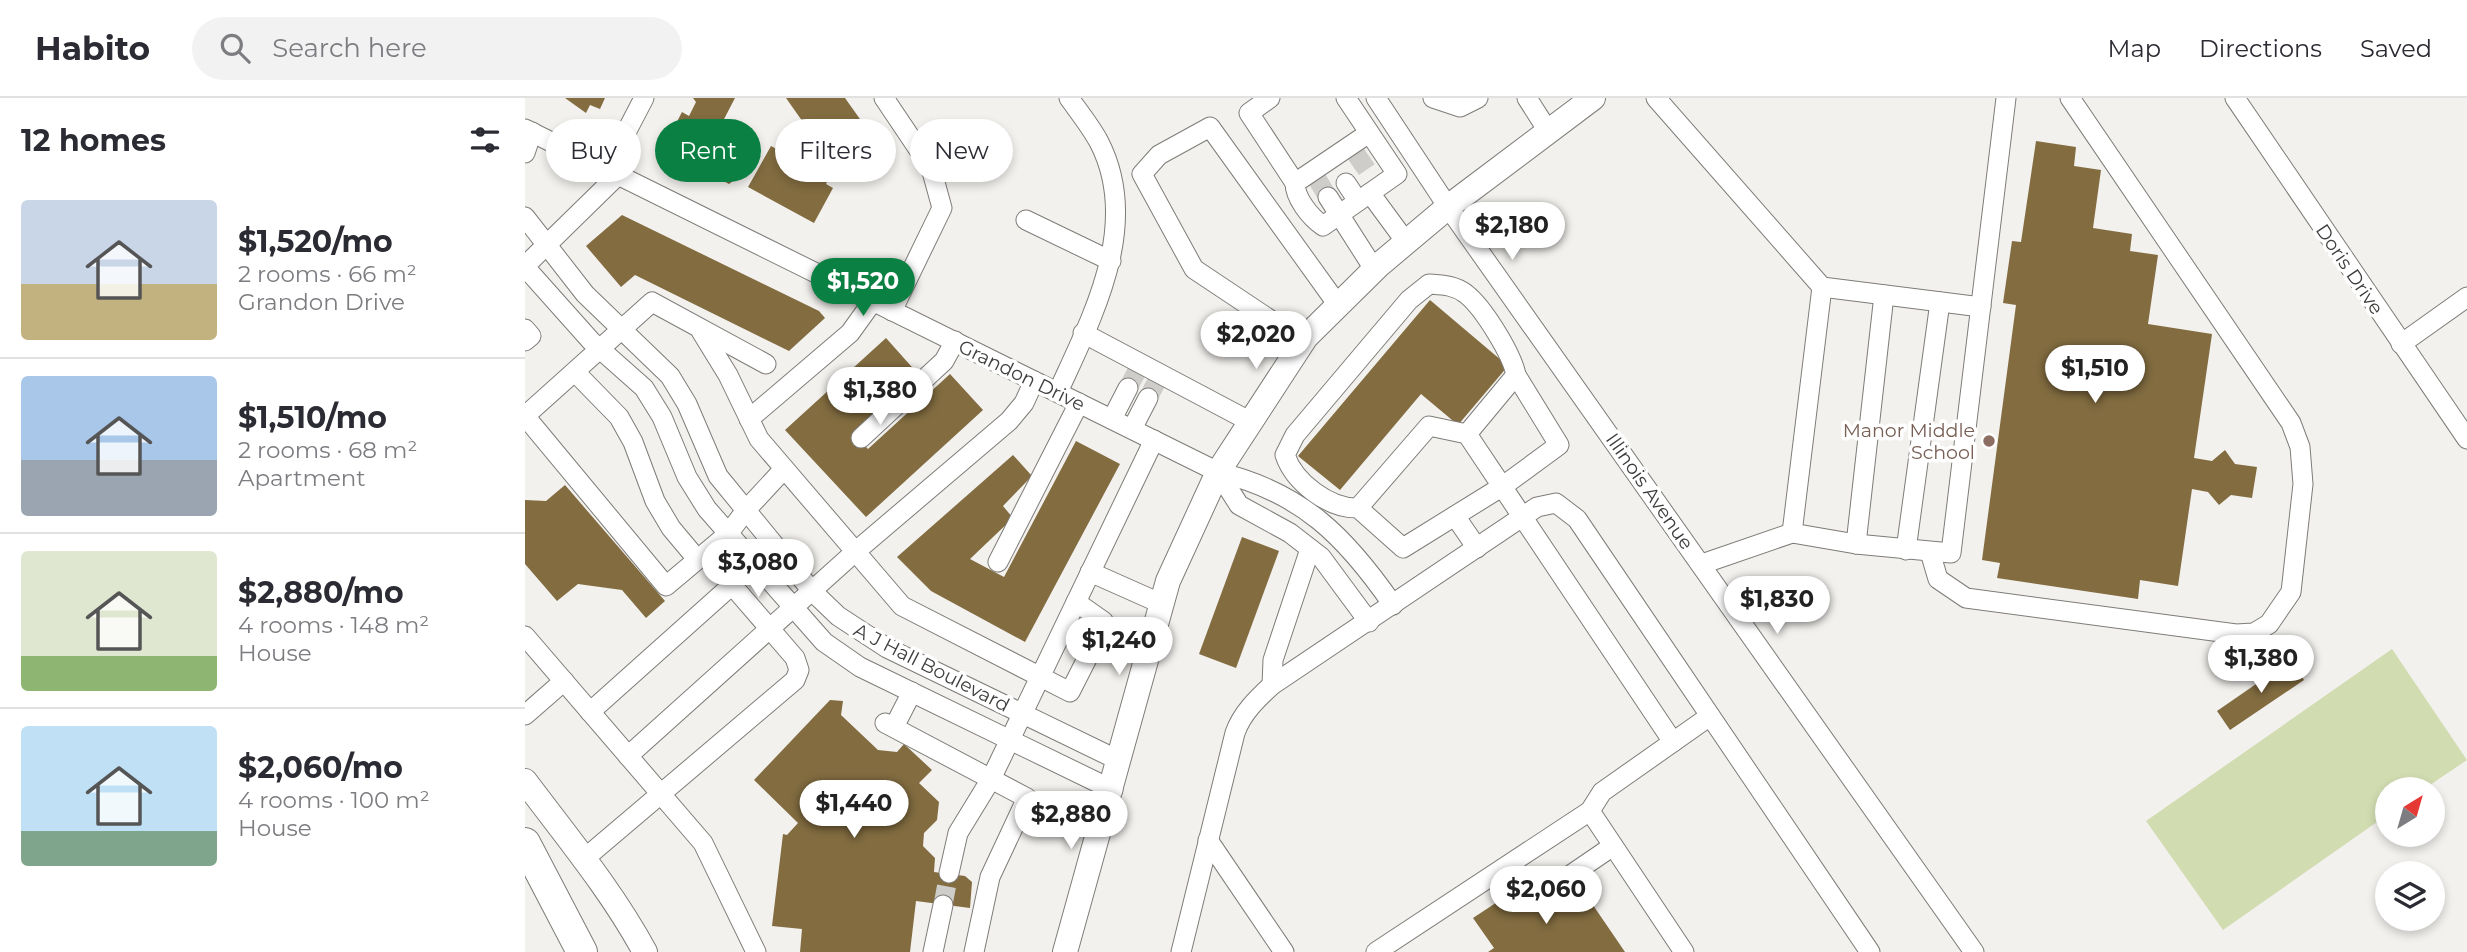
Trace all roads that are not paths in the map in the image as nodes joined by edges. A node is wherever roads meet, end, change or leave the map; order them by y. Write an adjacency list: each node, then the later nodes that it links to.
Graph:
1 (644, 98): 16 (street)
2 (884, 98): 44 (street)
3 (1069, 98): 34 (street)
4 (1270, 98): 15 (street)
5 (1346, 98): 17 (street)
6 (1433, 98): 7 (street)
7 (1478, 98)
8 (1527, 98): 19 (street)
9 (1593, 98): 19 (main road)
10 (1656, 98): 37 (street)
11 (2006, 98): 43 (street)
12 (2070, 98): 84 (street)
13 (1384, 101): 17 (street); 28 (street, Illinois Avenue)
14 (2242, 101): 52 (street, Doris Drive)
15 (1245, 105): 25 (street)
16 (635, 119)
17 (1365, 127): 22 (street); 26 (street)
18 (528, 130): 20 (street, Grandon Drive); 21 (street)
19 (1548, 131): 28 (main road)
20 (546, 139)
21 (525, 153)
22 (1337, 170): 25 (street); 26 (street)
23 (604, 182): 33 (street)
24 (633, 182): 40 (street, Grandon Drive)
25 (1294, 183): 29 (street)
26 (1368, 188): 29 (street); 32 (street)
27 (1328, 197): 29 (street)
28 (1448, 206): 32 (main road); 87 (street, Illinois Avenue)
29 (1339, 215): 36 (street)
30 (525, 217): 33 (street, A J Hall Boulevard)
31 (1026, 220): 34 (street)
32 (1406, 242): 36 (main road)
33 (547, 248): 35 (street, A J Hall Boulevard); 47 (street, A J Hall Boulevard)
34 (1111, 261): 48 (street)
35 (525, 267): 53 (street, A J Hall Boulevard)
36 (1374, 269): 42 (main road)
37 (1822, 287): 38 (street); 77 (street)
38 (1884, 295): 41 (street); 79 (street)
39 (2467, 297): 52 (street)
40 (873, 301): 44 (street, Grandon Drive); 62 (street)
41 (1940, 302): 43 (street); 82 (street)
42 (1338, 305): 51 (main road); 51 (street)
43 (1981, 307): 84 (street)
44 (893, 311): 50 (street, Grandon Drive)
45 (699, 328): 47 (street); 54 (street); 62 (street)
46 (525, 330): 49 (street)
47 (620, 330): 53 (street); 74 (street, A J Hall Boulevard)
48 (1083, 334): 56 (street); 60 (street)
49 (525, 341)
50 (955, 341): 58 (street, Grandon Drive); 67 (street)
51 (1303, 341): 64 (main road)
52 (2401, 344): 68 (street, Doris Drive)
53 (602, 350): 55 (street); 78 (street, A J Hall Boulevard)
54 (766, 364)
55 (576, 373): 85 (street); 85 (street)
56 (1135, 374): 59 (street); 63 (street)
57 (1516, 375): 66 (street); 72 (street); 73 (street)
58 (1034, 381): 60 (street, Grandon Drive); 83 (street)
59 (1155, 385): 64 (street); 65 (street)
60 (1058, 392): 61 (street, Grandon Drive)
61 (1079, 403): 63 (street, Grandon Drive); 86 (street)
62 (749, 419): 70 (street)
63 (1112, 419): 65 (street, Grandon Drive)
64 (1251, 422): 71 (main road)
65 (1132, 429): 69 (street, Grandon Drive)
66 (1467, 434): 72 (street); 73 (street)
67 (861, 438)
68 (2467, 439)
69 (1154, 440): 71 (street, Grandon Drive); 88 (street)
70 (785, 470): 74 (street); 83 (street)
71 (1219, 472): 81 (street); 91 (main road); 92 (street, Grandon Drive)
72 (1503, 486): 75 (street); 76 (street)
73 (1358, 508): 75 (street)
74 (745, 510): 78 (street); 89 (street, A J Hall Boulevard)
75 (1455, 516): 80 (street)
76 (1523, 516): 80 (street); 104 (street); 106 (street)
77 (1793, 533): 79 (street); 87 (street)
78 (728, 534): 85 (street); 93 (street, A J Hall Boulevard)
79 (1856, 544): 82 (street)
80 (1477, 548): 92 (street)
81 (1310, 549): 94 (street); 99 (street)
82 (1906, 550): 84 (street)
83 (855, 552): 89 (street); 97 (street)
84 (1930, 552)
85 (697, 559)
86 (998, 562)
87 (1702, 564): 132 (street, Illinois Avenue)
88 (1090, 572): 90 (street); 91 (street)
89 (812, 591): 93 (street); 102 (street, A J Hall Boulevard)
90 (1076, 602): 97 (street); 97 (street)
91 (1162, 604): 108 (main road)
92 (1393, 606): 94 (street)
93 (792, 608): 95 (street); 100 (street, A J Hall Boulevard)
94 (1369, 622): 99 (street)
95 (770, 629): 101 (street); 107 (street); 112 (street)
96 (525, 636): 98 (street)
97 (1040, 677): 102 (street)
98 (564, 681): 101 (street); 103 (street)
99 (1272, 685): 114 (street)
100 (912, 692): 105 (street, A J Hall Boulevard); 109 (street)
101 (590, 712): 107 (street)
102 (1021, 713): 105 (street, A J Hall Boulevard); 108 (street, A J Hall Boulevard)
103 (525, 715)
104 (1710, 716): 106 (street); 131 (street)
105 (1009, 740): 109 (street); 111 (street, A J Hall Boulevard)
106 (1673, 742): 113 (street)
107 (628, 756): 112 (street)
108 (1120, 761): 111 (main road)
109 (991, 779): 118 (street); 125 (street)
110 (525, 782): 117 (main road)
111 (1112, 790): 126 (main road)
112 (662, 795): 117 (street); 123 (street)
113 (1590, 811): 116 (street); 129 (street)
114 (1208, 840): 127 (street); 128 (street)
115 (525, 843): 121 (highway)
116 (1613, 846): 119 (street); 130 (street)
117 (584, 859): 122 (main road)
118 (949, 873)
119 (1547, 891)
120 (943, 905): 124 (street)
121 (582, 952)
122 (645, 952)
123 (756, 952)
124 (933, 952)
125 (974, 952)
126 (1065, 952)
127 (1181, 952)
128 (1284, 952)
129 (1376, 952)
130 (1684, 952)
131 (1870, 952)
132 (1974, 952)

